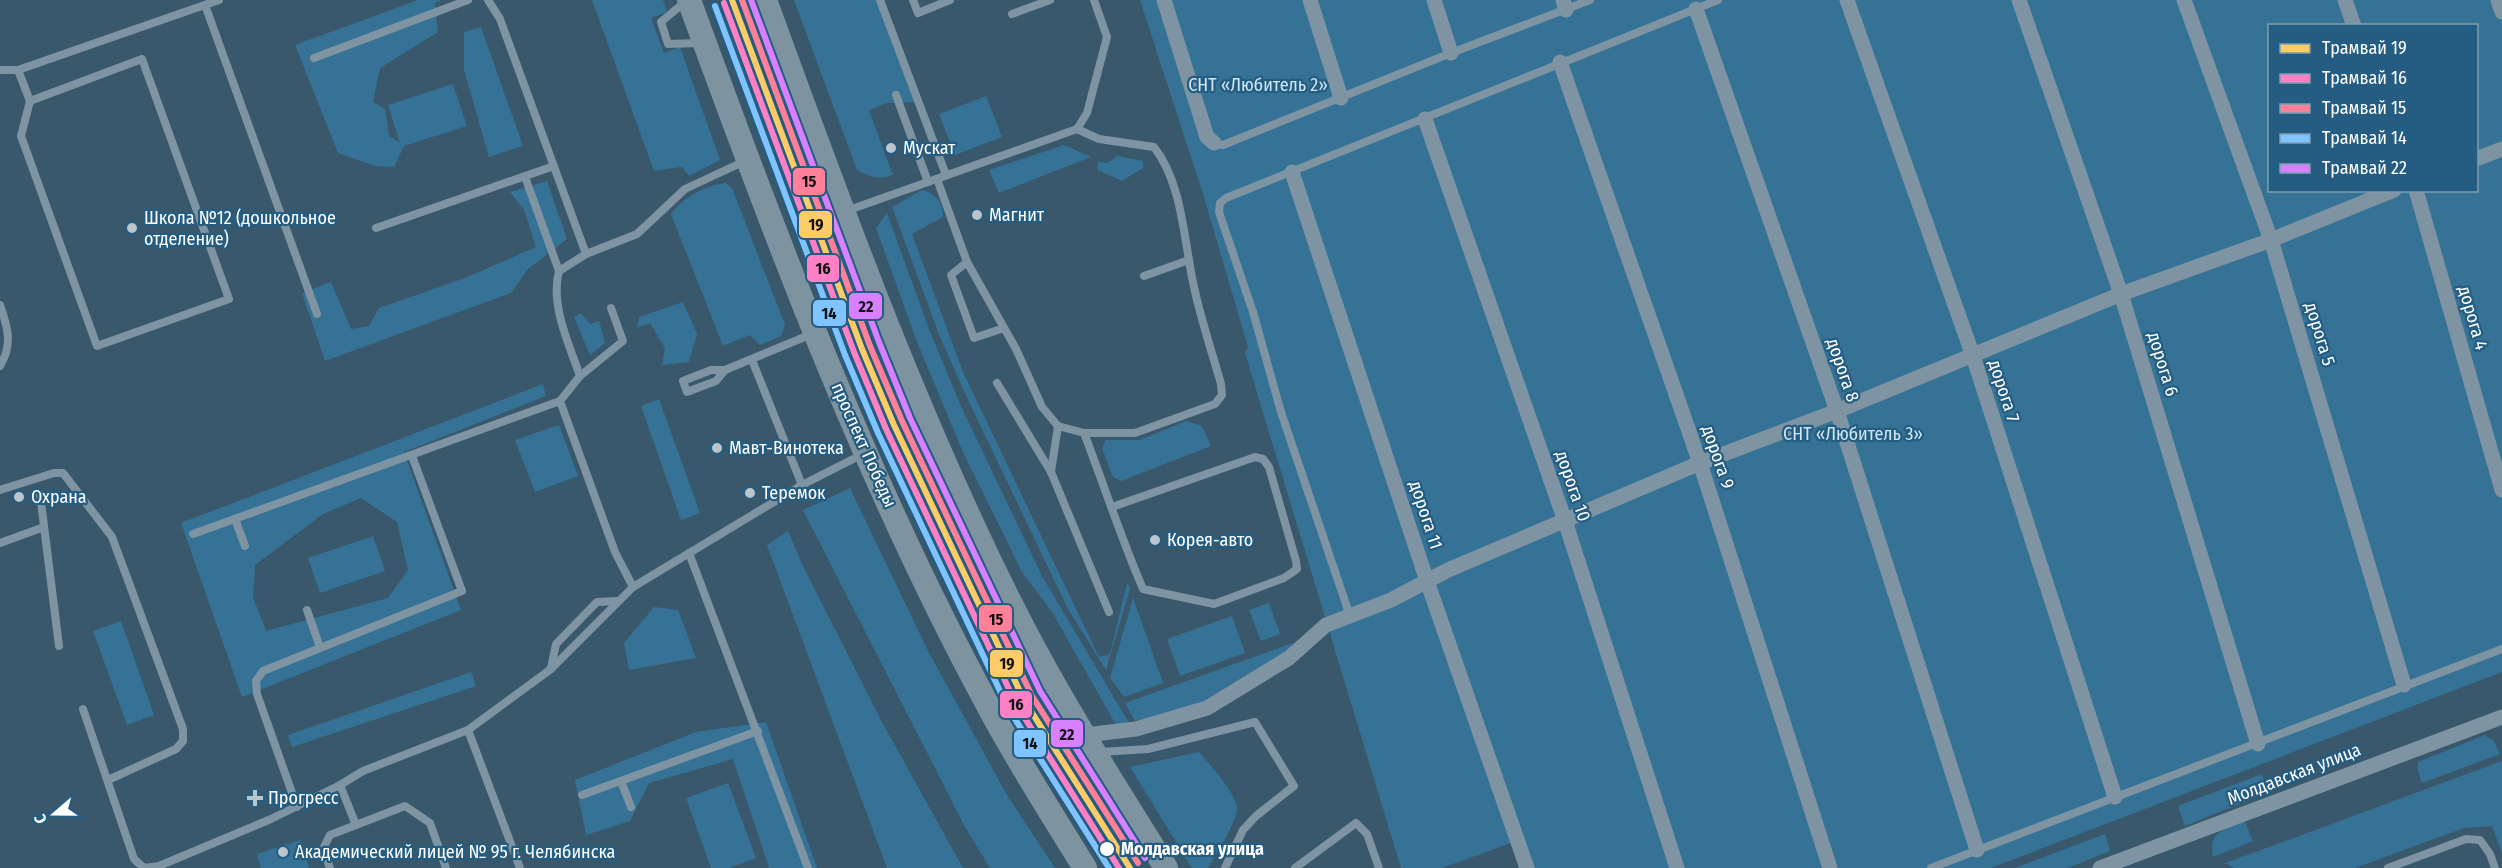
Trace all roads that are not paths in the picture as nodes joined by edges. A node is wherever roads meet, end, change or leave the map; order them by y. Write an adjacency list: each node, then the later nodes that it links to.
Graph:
1 (219, 0): 21 (lane)
2 (468, 0): 29 (lane)
3 (488, 0): 42 (lane)
4 (688, 0): 27 (main road, проспект Победы); 27 (lane)
5 (765, 0): 50 (main road)
6 (880, 0): 44 (lane)
7 (913, 0): 8 (lane)
8 (950, 0)
9 (1050, 0): 25 (lane)
10 (1094, 0): 37 (lane)
11 (1164, 0): 38 (street)
12 (1310, 0): 34 (street)
13 (1434, 0): 28 (street)
14 (1590, 0): 22 (lane)
15 (1718, 0): 23 (lane)
16 (1847, 0): 64 (street, дорога 7)
17 (2019, 0): 58 (street, дорога 6)
18 (2184, 0): 52 (street, дорога 5)
19 (2345, 0): 26 (street)
20 (2498, 0): 24 (street)
21 (205, 5): 32 (lane); 61 (lane)
22 (1564, 5): 28 (lane)
23 (1696, 9): 30 (lane); 71 (street, дорога 8)
24 (2502, 12)
25 (1012, 14)
26 (2353, 24)
27 (705, 43): 41 (main road, проспект Победы)
28 (1451, 53): 34 (lane)
29 (314, 58)
30 (1560, 62): 36 (lane); 76 (street, дорога 9)
31 (0, 70): 32 (lane)
32 (18, 70): 35 (lane)
33 (896, 95): 47 (lane)
34 (1341, 98): 38 (lane)
35 (30, 101): 35 (lane)
36 (1425, 119): 43 (lane); 84 (street, дорога 10)
37 (1077, 129): 44 (lane); 54 (lane)
38 (1214, 143)
39 (2502, 149): 40 (street)
40 (2478, 158)
41 (747, 160): 53 (lane); 63 (main road, проспект Победы)
42 (555, 166): 45 (lane); 53 (lane)
43 (1292, 172): 90 (street, дорога 11); 95 (lane)
44 (946, 176): 46 (lane)
45 (525, 177): 51 (lane); 56 (lane)
46 (937, 179): 47 (lane); 55 (lane)
47 (928, 182): 50 (lane)
48 (2389, 192): 52 (street)
49 (2417, 192): 80 (street, дорога 4)
50 (843, 213): 105 (main road)
51 (376, 228)
52 (2271, 240): 58 (street); 100 (street, дорога 5)
53 (586, 254): 56 (lane)
54 (1189, 260): 57 (lane); 73 (lane)
55 (968, 262): 62 (lane); 62 (lane)
56 (559, 271): 68 (lane)
57 (1144, 276)
58 (2121, 294): 64 (street); 106 (street, дорога 6)
59 (0, 305): 66 (lane)
60 (611, 308): 68 (lane)
61 (317, 314)
62 (1004, 328): 72 (lane)
63 (816, 332): 65 (lane); 74 (main road, проспект Победы)
64 (1973, 356): 71 (street); 111 (street, дорога 7)
65 (752, 360): 67 (lane); 78 (lane)
66 (0, 366)
67 (725, 370): 67 (lane)
68 (580, 376): 70 (lane)
69 (997, 383): 77 (lane)
70 (560, 401): 75 (lane); 91 (lane)
71 (1837, 411): 76 (street); 115 (street, дорога 8)
72 (1058, 426): 73 (lane); 77 (lane)
73 (1084, 433): 82 (lane)
74 (866, 453): 78 (lane); 121 (main road, проспект Победы)
75 (412, 456): 83 (lane); 97 (lane)
76 (1700, 463): 84 (street); 128 (street, дорога 9)
77 (1051, 472): 94 (lane)
78 (802, 486): 89 (lane)
79 (0, 490): 107 (lane)
80 (2502, 490)
81 (40, 494): 85 (lane)
82 (1112, 507): 82 (lane)
83 (235, 519): 86 (lane); 88 (lane)
84 (1565, 521): 90 (street); 127 (street, дорога 10)
85 (44, 527): 87 (lane); 96 (lane)
86 (193, 534)
87 (0, 543)
88 (245, 546)
89 (689, 553): 91 (lane); 104 (lane)
90 (1427, 581): 95 (street); 126 (street, дорога 11)
91 (633, 586): 92 (lane)
92 (617, 601): 99 (lane); 99 (lane)
93 (307, 610): 97 (lane)
94 (1109, 612)
95 (1350, 616): 105 (street)
96 (58, 646)
97 (320, 647): 112 (lane)
98 (2502, 649): 100 (lane)
99 (551, 669): 103 (lane)
100 (2404, 685): 106 (lane)
101 (83, 709): 107 (lane)
102 (2501, 721): 116 (street, Молдавская улица)
103 (468, 730): 109 (lane); 119 (lane)
104 (758, 731): 108 (lane); 120 (lane)
105 (1090, 744): 122 (main road); 123 (lane)
106 (2258, 744): 111 (lane)
107 (108, 780): 112 (lane)
108 (621, 781): 110 (lane); 113 (lane)
109 (340, 785): 112 (lane); 114 (lane)
110 (582, 795)
111 (2115, 796): 115 (lane)
112 (297, 807)
113 (631, 807)
114 (356, 825): 117 (lane); 118 (lane)
115 (1977, 850): 129 (lane)
116 (2120, 864): 130 (street, Молдавская улица)
117 (330, 868)
118 (446, 868)
119 (520, 868)
120 (808, 868)
121 (1085, 868)
122 (1166, 868)
123 (1225, 868)
124 (1295, 868): 125 (lane)
125 (1379, 868)
126 (1527, 868)
127 (1677, 868)
128 (1830, 868)
129 (1931, 868)
130 (2100, 868)
131 (2388, 868): 132 (lane)
132 (2495, 868)

